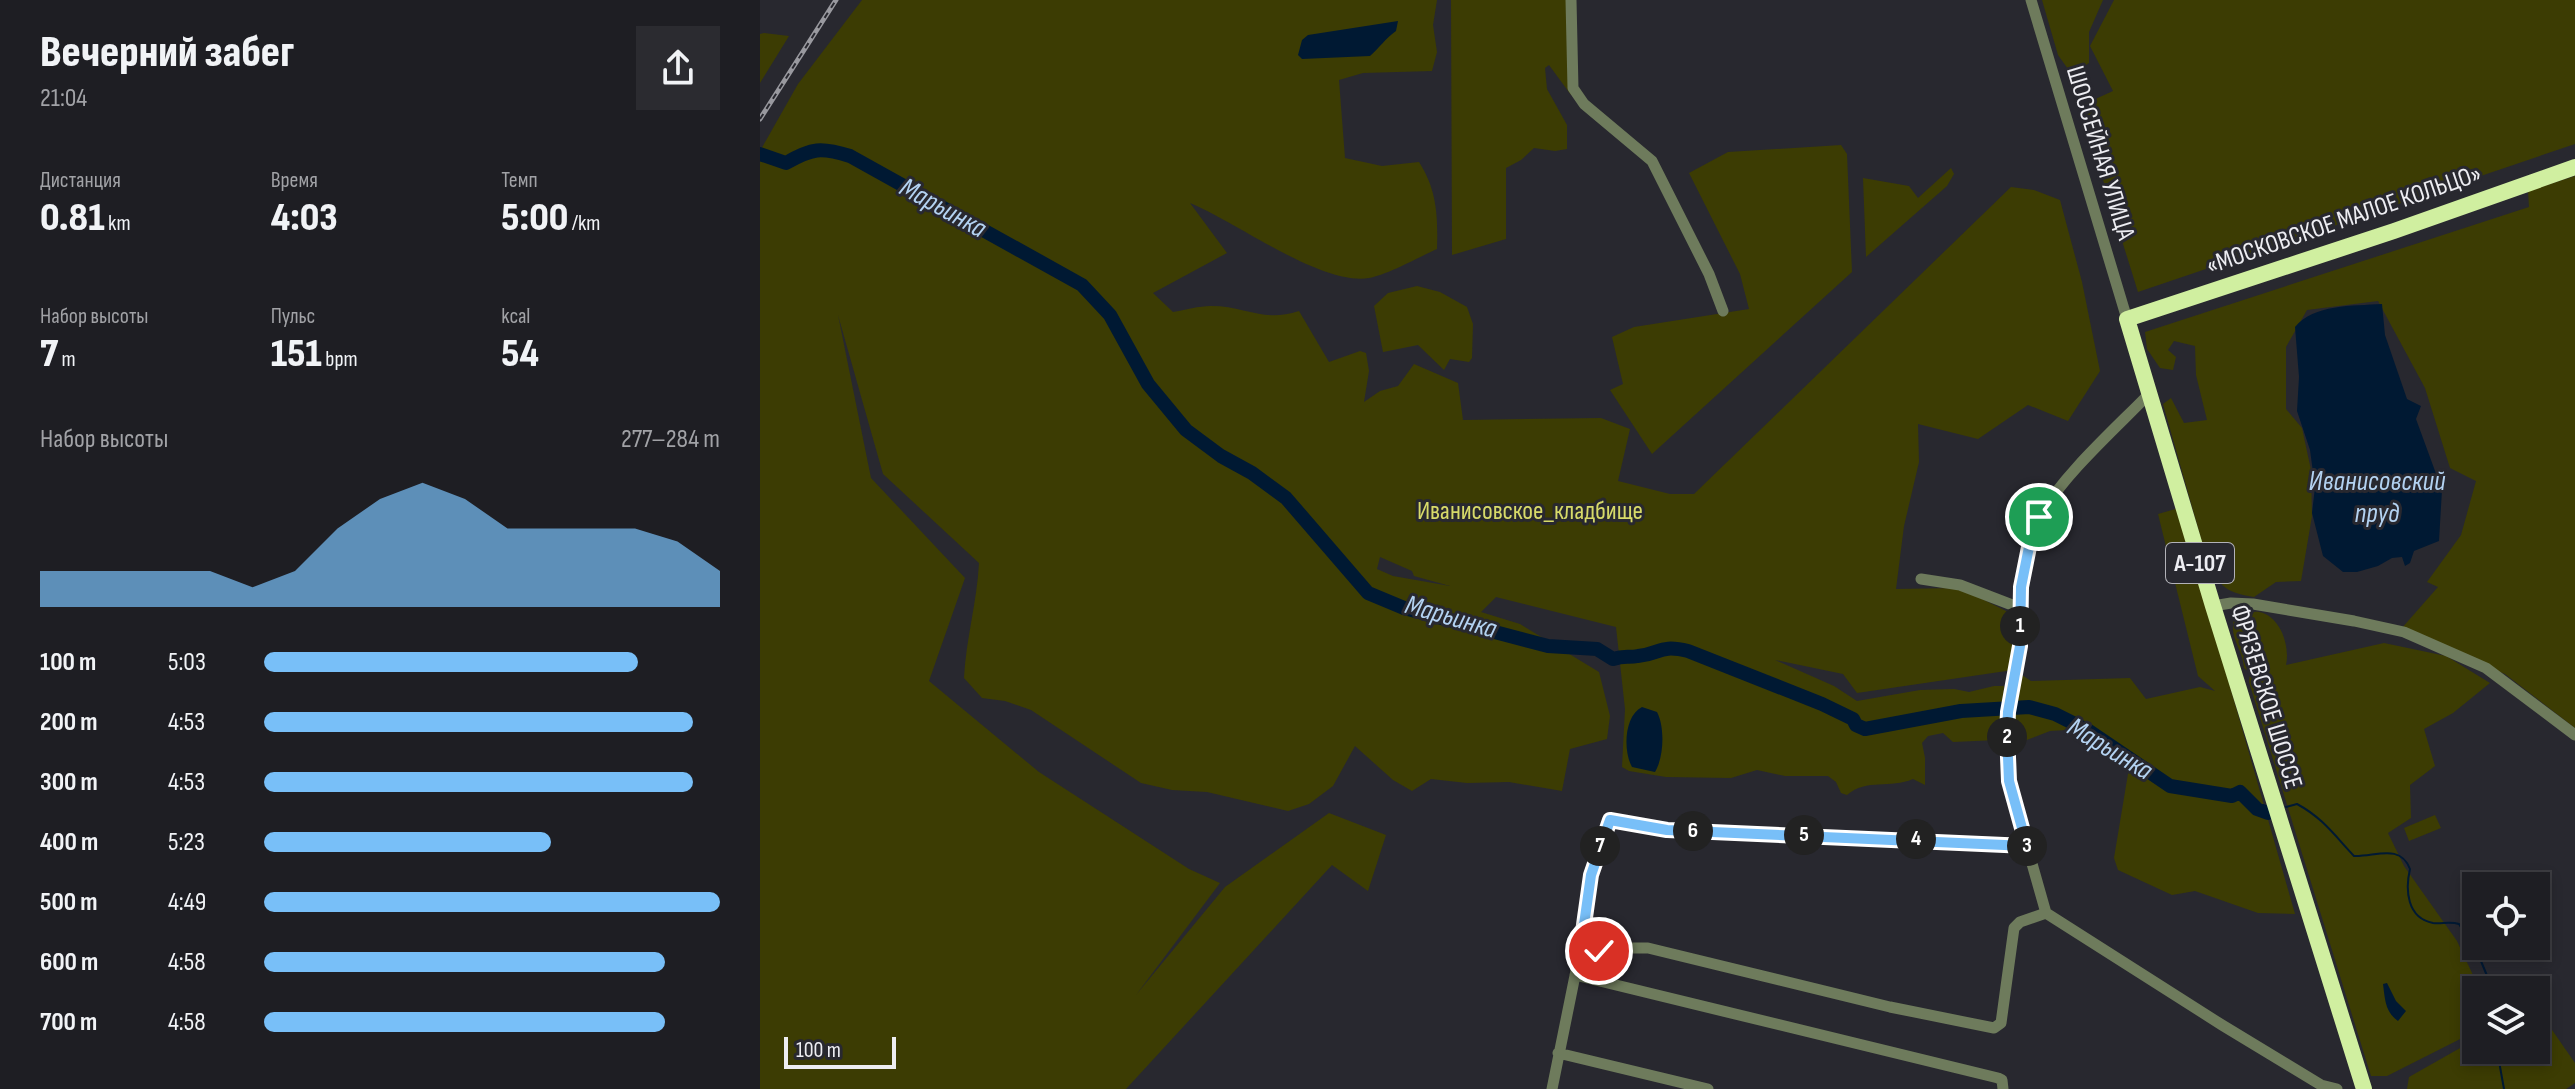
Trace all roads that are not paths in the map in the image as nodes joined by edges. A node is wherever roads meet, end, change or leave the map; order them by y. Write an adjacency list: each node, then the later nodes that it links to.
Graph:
1 (1571, 0): 4 (street)
2 (2031, 0): 5 (street, ШОССЕЙНАЯ УЛИЦА)
3 (2575, 167): 5 (highway, «МОСКОВСКОЕ МАЛОЕ КОЛЬЦО»)
4 (1723, 311)
5 (2127, 319): 6 (highway, ФРЯЗЕВСКОЕ ШОССЕ / А-107)
6 (2150, 393): 8 (highway, ФРЯЗЕВСКОЕ ШОССЕ / А-107); 9 (street)
7 (1921, 579): 9 (street)
8 (2213, 606): 10 (street); 20 (highway, ФРЯЗЕВСКОЕ ШОССЕ / А-107)
9 (2020, 608): 11 (street)
10 (2575, 735)
11 (2027, 846): 12 (street); 13 (street)
12 (2046, 913): 13 (street); 19 (street)
13 (1580, 953): 14 (street)
14 (1575, 975): 15 (street); 18 (street)
15 (1558, 1053): 16 (street); 17 (street)
16 (1552, 1089)
17 (1708, 1089)
18 (2003, 1089)
19 (2337, 1089)
20 (2364, 1089)

